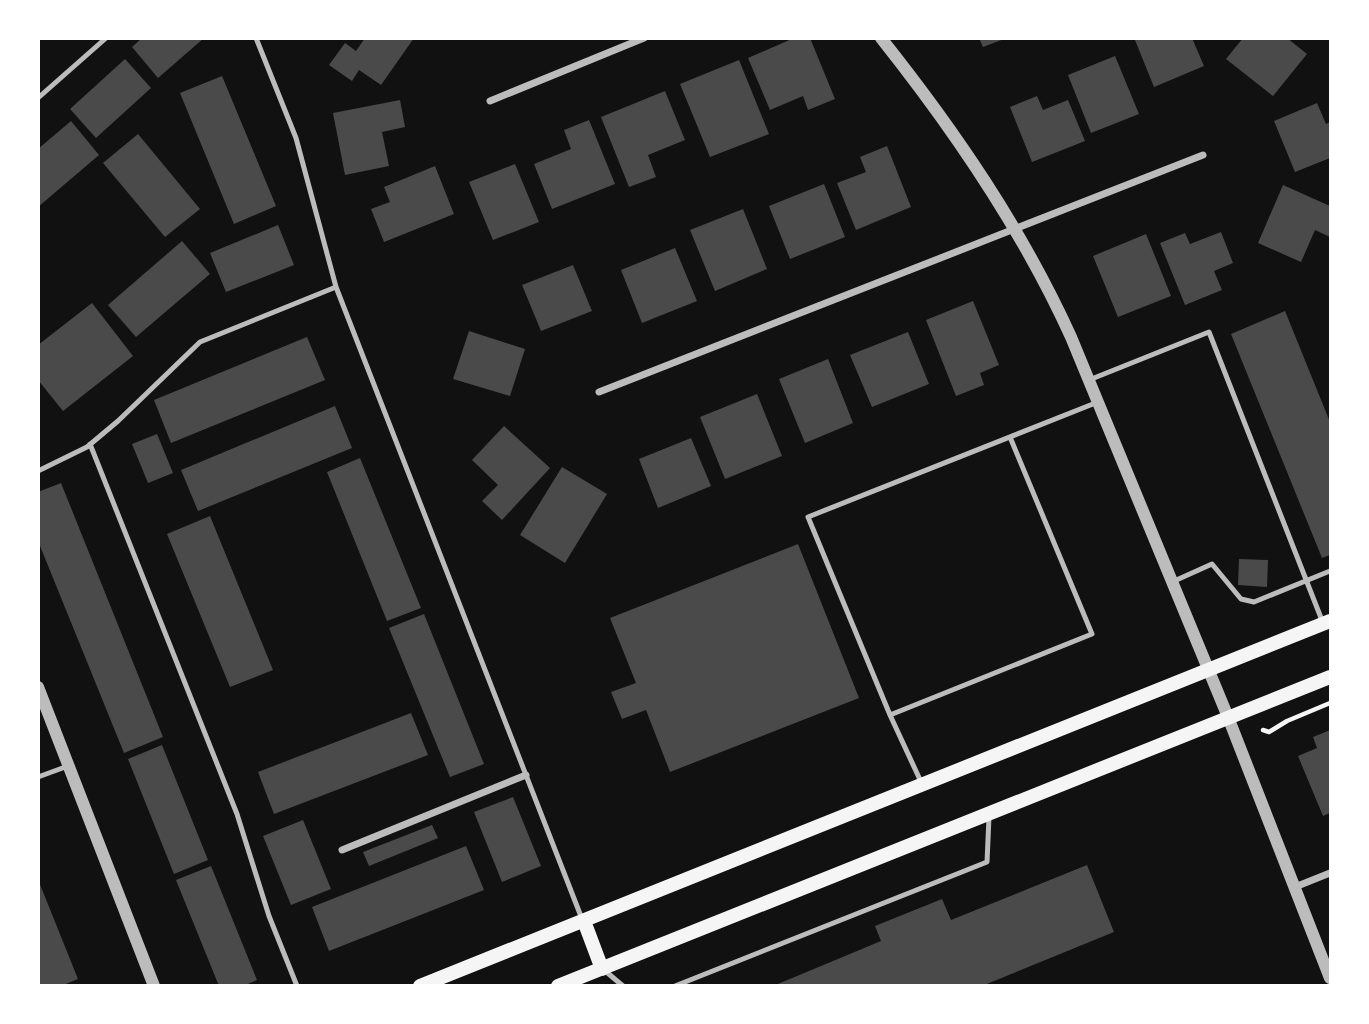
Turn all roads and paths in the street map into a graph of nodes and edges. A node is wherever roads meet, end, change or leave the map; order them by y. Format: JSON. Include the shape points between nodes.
{"nodes":[{"id":1,"x":106,"y":38,"type":"edge"},
{"id":2,"x":256,"y":38,"type":"edge"},
{"id":3,"x":645,"y":38,"type":"edge"},
{"id":4,"x":881,"y":38,"type":"edge"},
{"id":5,"x":38,"y":98,"type":"edge"},
{"id":6,"x":490,"y":101,"type":"dead end"},
{"id":7,"x":1203,"y":155,"type":"dead end"},
{"id":8,"x":1015,"y":229,"type":"junction"},
{"id":9,"x":336,"y":287,"type":"junction"},
{"id":10,"x":1089,"y":380,"type":"junction"},
{"id":11,"x":599,"y":392,"type":"dead end"},
{"id":12,"x":1098,"y":402,"type":"junction"},
{"id":13,"x":1010,"y":437,"type":"junction"},
{"id":14,"x":90,"y":444,"type":"junction"},
{"id":15,"x":39,"y":471,"type":"edge"},
{"id":16,"x":1331,"y":571,"type":"edge"},
{"id":17,"x":1307,"y":581,"type":"junction"},
{"id":18,"x":1172,"y":582,"type":"junction"},
{"id":19,"x":1327,"y":622,"type":"edge"},
{"id":20,"x":1209,"y":670,"type":"junction"},
{"id":21,"x":1331,"y":677,"type":"edge"},
{"id":22,"x":38,"y":687,"type":"edge"},
{"id":23,"x":1331,"y":703,"type":"edge"},
{"id":24,"x":890,"y":715,"type":"junction"},
{"id":25,"x":1228,"y":718,"type":"junction"},
{"id":26,"x":1263,"y":730,"type":"dead end"},
{"id":27,"x":69,"y":766,"type":"junction"},
{"id":28,"x":526,"y":775,"type":"junction"},
{"id":29,"x":38,"y":778,"type":"edge"},
{"id":30,"x":922,"y":785,"type":"junction"},
{"id":31,"x":989,"y":813,"type":"junction"},
{"id":32,"x":342,"y":850,"type":"dead end"},
{"id":33,"x":1331,"y":873,"type":"edge"},
{"id":34,"x":1295,"y":887,"type":"junction"},
{"id":35,"x":584,"y":921,"type":"junction"},
{"id":36,"x":602,"y":968,"type":"junction"},
{"id":37,"x":1331,"y":978,"type":"edge"},
{"id":38,"x":154,"y":985,"type":"edge"},
{"id":39,"x":297,"y":985,"type":"edge"},
{"id":40,"x":420,"y":985,"type":"edge"},
{"id":41,"x":558,"y":985,"type":"edge"},
{"id":42,"x":623,"y":985,"type":"edge"},
{"id":43,"x":675,"y":985,"type":"edge"}],
"edges":[{"from":1,"to":5,"type":"lane"},
{"from":2,"to":9,"type":"lane","via":[[296,138]]},
{"from":3,"to":6,"type":"street"},
{"from":4,"to":8,"type":"street","via":[[937,108]]},
{"from":7,"to":8,"type":"street"},
{"from":8,"to":10,"type":"street","via":[[1045,281]]},
{"from":8,"to":11,"type":"street"},
{"from":9,"to":14,"type":"lane","via":[[200,342]]},
{"from":9,"to":28,"type":"lane"},
{"from":10,"to":12,"type":"street"},
{"from":10,"to":17,"type":"lane","via":[[1209,332]]},
{"from":12,"to":13,"type":"lane"},
{"from":12,"to":18,"type":"street"},
{"from":13,"to":24,"type":"lane","via":[[808,517]]},
{"from":13,"to":24,"type":"lane","via":[[1093,634]]},
{"from":14,"to":15,"type":"lane"},
{"from":14,"to":39,"type":"lane","via":[[237,814],[269,916]]},
{"from":16,"to":17,"type":"lane"},
{"from":17,"to":18,"type":"lane","via":[[1254,602],[1241,599],[1213,564]]},
{"from":17,"to":19,"type":"lane"},
{"from":18,"to":20,"type":"street"},
{"from":19,"to":20,"type":"main road"},
{"from":20,"to":25,"type":"street"},
{"from":20,"to":30,"type":"main road"},
{"from":21,"to":25,"type":"main road"},
{"from":22,"to":27,"type":"street"},
{"from":23,"to":26,"type":"path","via":[[1269,732]]},
{"from":24,"to":30,"type":"lane"},
{"from":25,"to":31,"type":"main road"},
{"from":25,"to":34,"type":"street"},
{"from":27,"to":29,"type":"lane"},
{"from":27,"to":38,"type":"street"},
{"from":28,"to":32,"type":"street"},
{"from":28,"to":35,"type":"lane"},
{"from":30,"to":35,"type":"main road"},
{"from":31,"to":36,"type":"main road"},
{"from":31,"to":43,"type":"lane","via":[[987,862]]},
{"from":33,"to":34,"type":"street"},
{"from":34,"to":37,"type":"street"},
{"from":35,"to":36,"type":"main road"},
{"from":35,"to":40,"type":"main road"},
{"from":36,"to":41,"type":"main road"},
{"from":36,"to":42,"type":"lane"}]}
